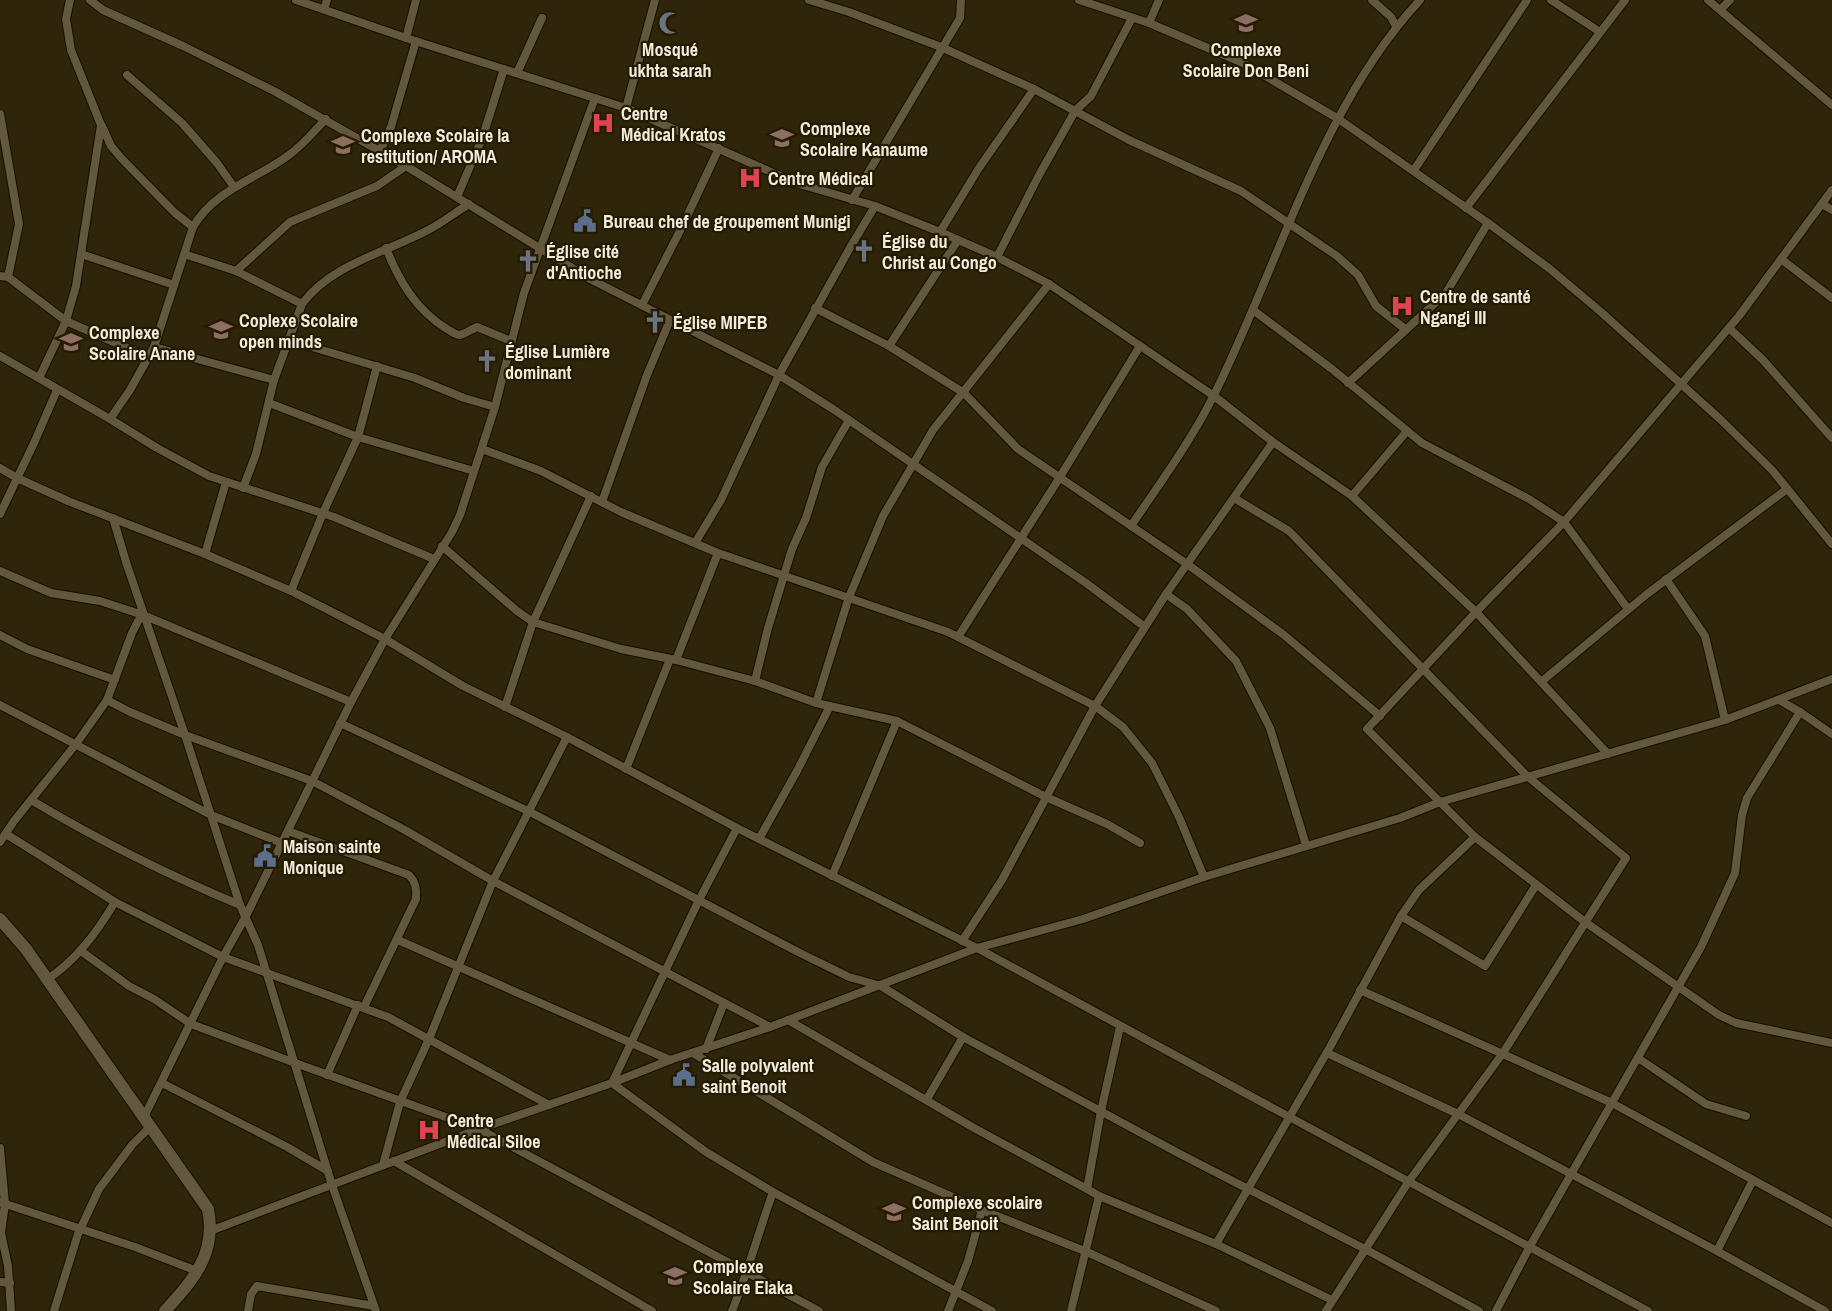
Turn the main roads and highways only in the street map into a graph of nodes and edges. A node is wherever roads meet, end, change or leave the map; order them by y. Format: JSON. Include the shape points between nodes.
{"nodes":[{"id":1,"x":0,"y":919,"type":"edge"},
{"id":2,"x":165,"y":1311,"type":"edge"}],
"edges":[{"from":1,"to":2,"type":"main road","via":[[26,949],[205,1203],[210,1218],[208,1249],[197,1271]]}]}
